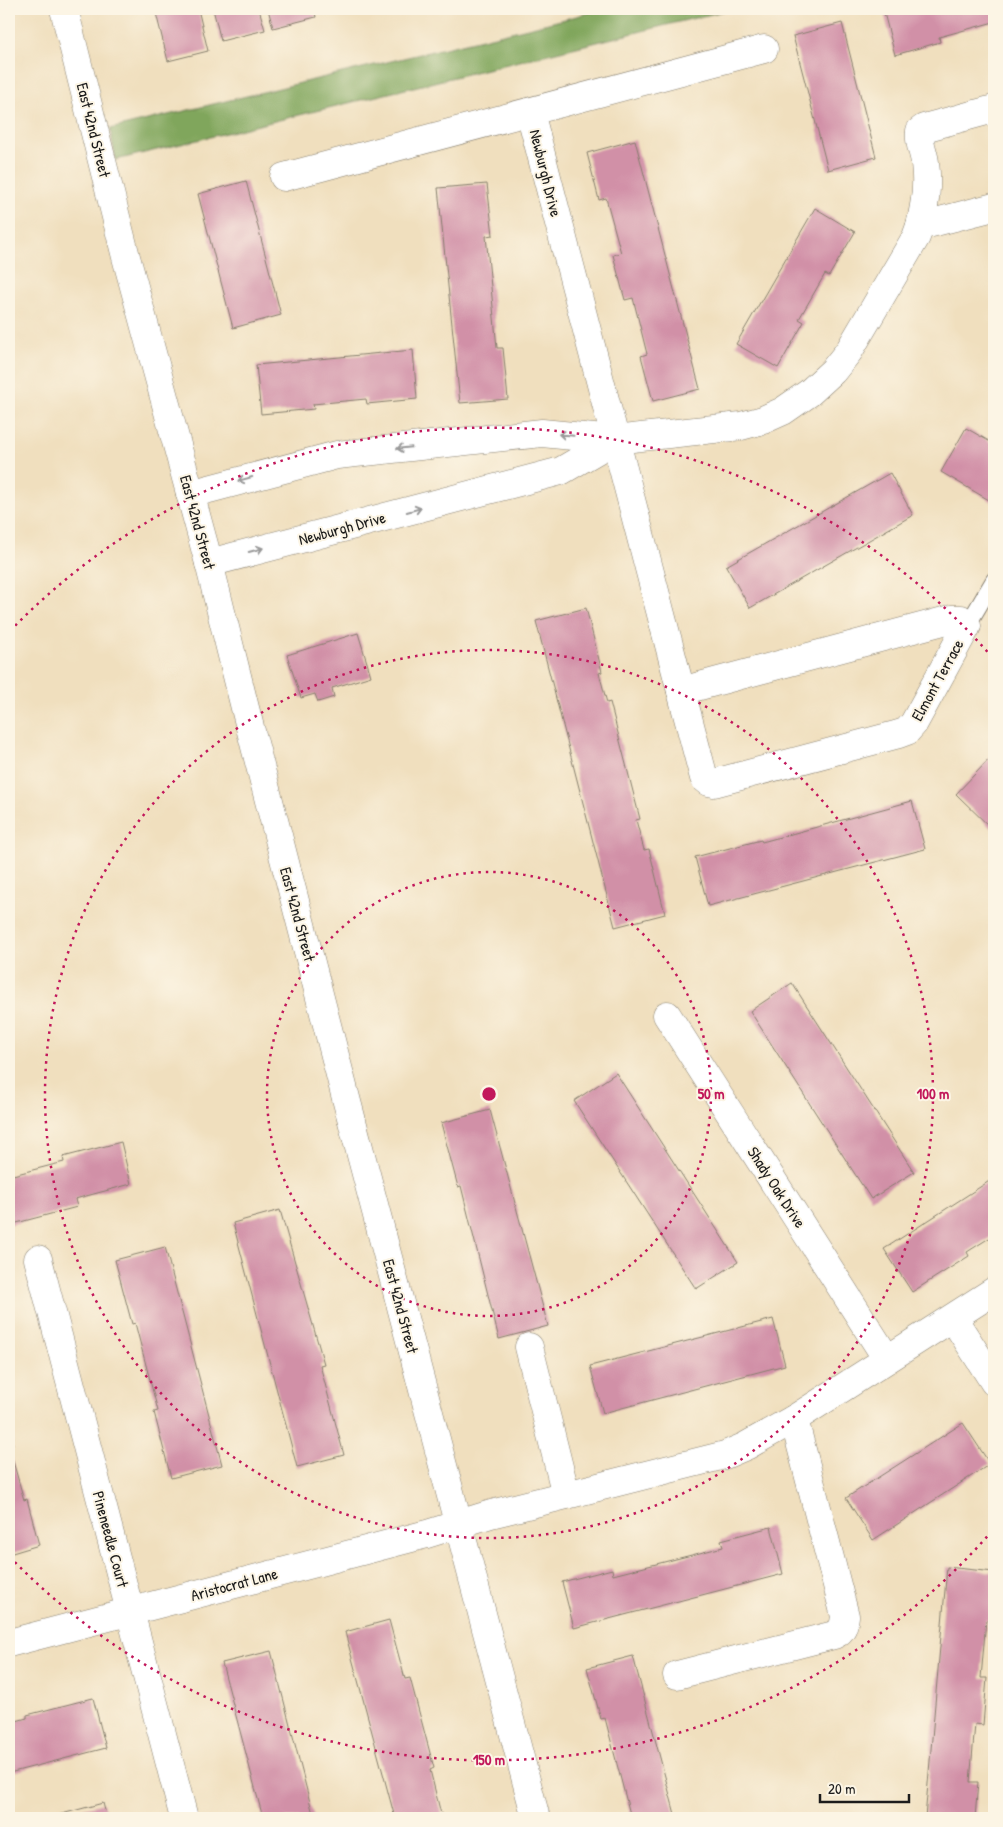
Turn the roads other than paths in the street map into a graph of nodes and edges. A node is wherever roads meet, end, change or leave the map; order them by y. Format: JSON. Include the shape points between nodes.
{"nodes":[{"id":1,"x":64,"y":9,"type":"edge"},
{"id":2,"x":764,"y":49,"type":"dead end"},
{"id":3,"x":994,"y":109,"type":"edge"},
{"id":4,"x":530,"y":112,"type":"junction"},
{"id":5,"x":284,"y":177,"type":"dead end"},
{"id":6,"x":994,"y":207,"type":"edge"},
{"id":7,"x":920,"y":226,"type":"junction"},
{"id":8,"x":614,"y":440,"type":"junction"},
{"id":9,"x":190,"y":494,"type":"junction"},
{"id":10,"x":209,"y":563,"type":"junction"},
{"id":11,"x":994,"y":580,"type":"edge"},
{"id":12,"x":967,"y":626,"type":"junction"},
{"id":13,"x":681,"y":691,"type":"junction"},
{"id":14,"x":667,"y":1015,"type":"dead end"},
{"id":15,"x":38,"y":1259,"type":"dead end"},
{"id":16,"x":994,"y":1291,"type":"edge"},
{"id":17,"x":953,"y":1318,"type":"junction"},
{"id":18,"x":529,"y":1347,"type":"dead end"},
{"id":19,"x":887,"y":1360,"type":"junction"},
{"id":20,"x":994,"y":1382,"type":"edge"},
{"id":21,"x":794,"y":1419,"type":"junction"},
{"id":22,"x":566,"y":1495,"type":"junction"},
{"id":23,"x":459,"y":1524,"type":"junction"},
{"id":24,"x":130,"y":1611,"type":"junction"},
{"id":25,"x":9,"y":1643,"type":"edge"},
{"id":26,"x":677,"y":1675,"type":"dead end"},
{"id":27,"x":184,"y":1818,"type":"edge"},
{"id":28,"x":536,"y":1818,"type":"edge"}],
"edges":[{"from":1,"to":9,"type":"street","name":"East 42nd Street"},
{"from":2,"to":4,"type":"street","name":"Newburgh Drive"},
{"from":3,"to":7,"type":"street","name":"Newburgh Drive","via":[[920,131],[927,197]]},
{"from":4,"to":5,"type":"street"},
{"from":4,"to":8,"type":"street","name":"Newburgh Drive"},
{"from":6,"to":7,"type":"street"},
{"from":7,"to":8,"type":"street","name":"Newburgh Drive","via":[[849,352],[833,371],[795,403],[763,420],[742,426]]},
{"from":8,"to":9,"type":"street","one_way":true,"via":[[542,433],[337,455]]},
{"from":10,"to":8,"type":"street","name":"Newburgh Drive","one_way":true,"via":[[561,471]]},
{"from":8,"to":13,"type":"street","name":"Elmont Terrace"},
{"from":9,"to":10,"type":"street","name":"East 42nd Street"},
{"from":10,"to":23,"type":"street","name":"East 42nd Street"},
{"from":11,"to":12,"type":"lane"},
{"from":12,"to":13,"type":"street","name":"Elmont Terrace","via":[[961,619],[951,618]]},
{"from":12,"to":13,"type":"street","name":"Elmont Terrace","via":[[907,731],[714,783],[704,778]]},
{"from":14,"to":19,"type":"street","name":"Shady Oak Drive"},
{"from":15,"to":24,"type":"street","name":"Pineneedle Court"},
{"from":16,"to":17,"type":"street"},
{"from":17,"to":19,"type":"street"},
{"from":17,"to":20,"type":"street"},
{"from":18,"to":22,"type":"street"},
{"from":19,"to":21,"type":"street"},
{"from":21,"to":22,"type":"street","name":"Aristocrat Lane","via":[[725,1455]]},
{"from":21,"to":26,"type":"street","via":[[846,1616],[844,1627],[834,1635]]},
{"from":22,"to":23,"type":"street","name":"Aristocrat Lane"},
{"from":23,"to":24,"type":"street","name":"Aristocrat Lane"},
{"from":23,"to":28,"type":"street","name":"East 42nd Street"},
{"from":24,"to":25,"type":"street","name":"Aristocrat Lane"},
{"from":24,"to":27,"type":"street","name":"Pineneedle Court"}]}
